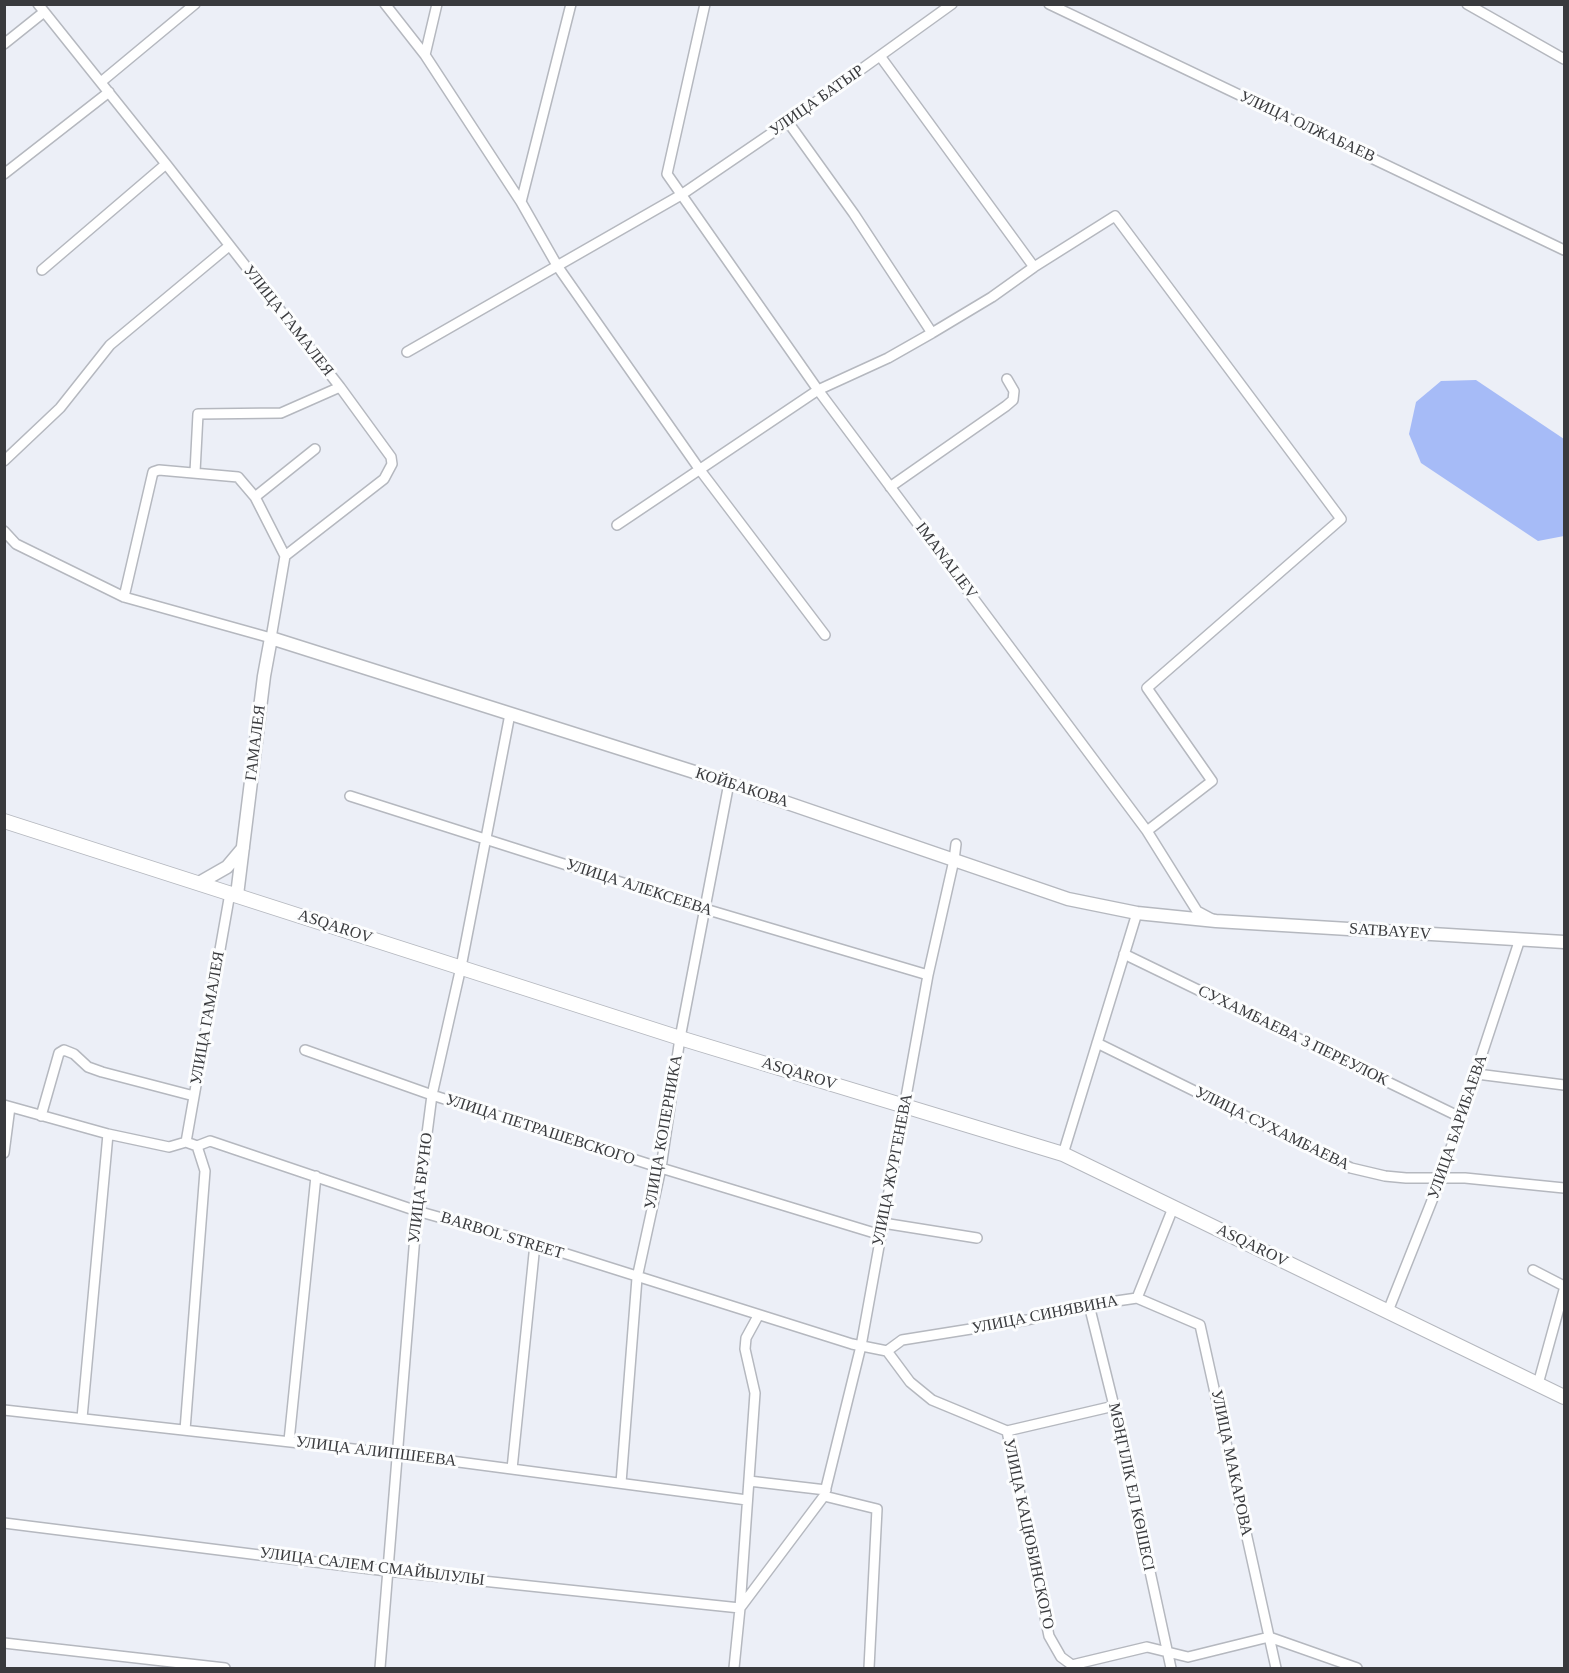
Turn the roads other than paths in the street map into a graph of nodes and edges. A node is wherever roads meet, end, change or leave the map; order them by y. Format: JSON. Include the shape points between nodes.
{"nodes":[{"id":1,"x":195,"y":4,"type":"edge"},
{"id":2,"x":385,"y":4,"type":"edge"},
{"id":3,"x":437,"y":4,"type":"edge"},
{"id":4,"x":571,"y":4,"type":"edge"},
{"id":5,"x":705,"y":4,"type":"edge"},
{"id":6,"x":952,"y":4,"type":"edge"},
{"id":7,"x":1050,"y":4,"type":"edge"},
{"id":8,"x":1467,"y":4,"type":"edge"},
{"id":9,"x":41,"y":8,"type":"edge"},
{"id":10,"x":4,"y":44,"type":"edge"},
{"id":11,"x":424,"y":55,"type":"junction"},
{"id":12,"x":880,"y":56,"type":"junction"},
{"id":13,"x":1564,"y":59,"type":"edge"},
{"id":14,"x":101,"y":82,"type":"junction"},
{"id":15,"x":109,"y":92,"type":"junction"},
{"id":16,"x":788,"y":122,"type":"junction"},
{"id":17,"x":166,"y":164,"type":"junction"},
{"id":18,"x":4,"y":174,"type":"edge"},
{"id":19,"x":681,"y":195,"type":"junction"},
{"id":20,"x":521,"y":202,"type":"junction"},
{"id":21,"x":229,"y":246,"type":"junction"},
{"id":22,"x":1564,"y":250,"type":"edge"},
{"id":23,"x":558,"y":267,"type":"junction"},
{"id":24,"x":1034,"y":267,"type":"junction"},
{"id":25,"x":42,"y":270,"type":"dead end"},
{"id":26,"x":932,"y":333,"type":"junction"},
{"id":27,"x":407,"y":352,"type":"dead end"},
{"id":28,"x":1007,"y":379,"type":"dead end"},
{"id":29,"x":339,"y":387,"type":"junction"},
{"id":30,"x":818,"y":390,"type":"junction"},
{"id":31,"x":315,"y":448,"type":"dead end"},
{"id":32,"x":4,"y":461,"type":"edge"},
{"id":33,"x":700,"y":470,"type":"junction"},
{"id":34,"x":195,"y":472,"type":"junction"},
{"id":35,"x":890,"y":487,"type":"junction"},
{"id":36,"x":255,"y":497,"type":"junction"},
{"id":37,"x":617,"y":525,"type":"dead end"},
{"id":38,"x":4,"y":531,"type":"edge"},
{"id":39,"x":285,"y":556,"type":"junction"},
{"id":40,"x":124,"y":597,"type":"junction"},
{"id":41,"x":825,"y":635,"type":"dead end"},
{"id":42,"x":271,"y":638,"type":"junction"},
{"id":43,"x":510,"y":714,"type":"junction"},
{"id":44,"x":729,"y":783,"type":"junction"},
{"id":45,"x":350,"y":796,"type":"dead end"},
{"id":46,"x":5,"y":823,"type":"edge"},
{"id":47,"x":1147,"y":831,"type":"junction"},
{"id":48,"x":485,"y":839,"type":"junction"},
{"id":49,"x":956,"y":844,"type":"dead end"},
{"id":50,"x":243,"y":848,"type":"junction"},
{"id":51,"x":954,"y":860,"type":"junction"},
{"id":52,"x":199,"y":883,"type":"junction"},
{"id":53,"x":234,"y":894,"type":"junction"},
{"id":54,"x":705,"y":909,"type":"junction"},
{"id":55,"x":1137,"y":913,"type":"junction"},
{"id":56,"x":1216,"y":921,"type":"junction"},
{"id":57,"x":1520,"y":939,"type":"junction"},
{"id":58,"x":1564,"y":942,"type":"edge"},
{"id":59,"x":1124,"y":954,"type":"junction"},
{"id":60,"x":461,"y":968,"type":"junction"},
{"id":61,"x":928,"y":975,"type":"junction"},
{"id":62,"x":680,"y":1038,"type":"junction"},
{"id":63,"x":1097,"y":1043,"type":"junction"},
{"id":64,"x":305,"y":1050,"type":"dead end"},
{"id":65,"x":1477,"y":1074,"type":"junction"},
{"id":66,"x":1564,"y":1085,"type":"edge"},
{"id":67,"x":432,"y":1095,"type":"junction"},
{"id":68,"x":194,"y":1096,"type":"junction"},
{"id":69,"x":7,"y":1106,"type":"edge"},
{"id":70,"x":906,"y":1107,"type":"junction"},
{"id":71,"x":41,"y":1116,"type":"junction"},
{"id":72,"x":1462,"y":1118,"type":"junction"},
{"id":73,"x":108,"y":1134,"type":"junction"},
{"id":74,"x":186,"y":1142,"type":"junction"},
{"id":75,"x":197,"y":1146,"type":"junction"},
{"id":76,"x":4,"y":1153,"type":"edge"},
{"id":77,"x":1063,"y":1154,"type":"junction"},
{"id":78,"x":661,"y":1168,"type":"junction"},
{"id":79,"x":315,"y":1176,"type":"junction"},
{"id":80,"x":1441,"y":1178,"type":"junction"},
{"id":81,"x":1564,"y":1188,"type":"edge"},
{"id":82,"x":1173,"y":1208,"type":"junction"},
{"id":83,"x":417,"y":1210,"type":"junction"},
{"id":84,"x":883,"y":1223,"type":"junction"},
{"id":85,"x":881,"y":1236,"type":"junction"},
{"id":86,"x":977,"y":1238,"type":"dead end"},
{"id":87,"x":535,"y":1244,"type":"junction"},
{"id":88,"x":1533,"y":1270,"type":"dead end"},
{"id":89,"x":636,"y":1278,"type":"junction"},
{"id":90,"x":1564,"y":1288,"type":"edge"},
{"id":91,"x":1137,"y":1298,"type":"junction"},
{"id":92,"x":1089,"y":1305,"type":"junction"},
{"id":93,"x":1388,"y":1311,"type":"junction"},
{"id":94,"x":758,"y":1316,"type":"junction"},
{"id":95,"x":861,"y":1346,"type":"junction"},
{"id":96,"x":887,"y":1351,"type":"junction"},
{"id":97,"x":1538,"y":1384,"type":"junction"},
{"id":98,"x":1564,"y":1397,"type":"edge"},
{"id":99,"x":1114,"y":1406,"type":"junction"},
{"id":100,"x":4,"y":1410,"type":"edge"},
{"id":101,"x":82,"y":1418,"type":"junction"},
{"id":102,"x":185,"y":1430,"type":"junction"},
{"id":103,"x":1007,"y":1431,"type":"junction"},
{"id":104,"x":289,"y":1442,"type":"junction"},
{"id":105,"x":398,"y":1454,"type":"junction"},
{"id":106,"x":512,"y":1469,"type":"junction"},
{"id":107,"x":749,"y":1481,"type":"junction"},
{"id":108,"x":621,"y":1483,"type":"junction"},
{"id":109,"x":825,"y":1493,"type":"junction"},
{"id":110,"x":747,"y":1500,"type":"junction"},
{"id":111,"x":4,"y":1523,"type":"edge"},
{"id":112,"x":387,"y":1571,"type":"junction"},
{"id":113,"x":740,"y":1608,"type":"junction"},
{"id":114,"x":1269,"y":1637,"type":"junction"},
{"id":115,"x":4,"y":1643,"type":"edge"},
{"id":116,"x":1167,"y":1651,"type":"junction"},
{"id":117,"x":225,"y":1668,"type":"edge"},
{"id":118,"x":380,"y":1668,"type":"edge"},
{"id":119,"x":734,"y":1668,"type":"edge"},
{"id":120,"x":870,"y":1668,"type":"edge"},
{"id":121,"x":1171,"y":1668,"type":"edge"},
{"id":122,"x":1276,"y":1668,"type":"edge"},
{"id":123,"x":1357,"y":1668,"type":"edge"}],
"edges":[{"from":1,"to":14,"type":"street"},
{"from":2,"to":11,"type":"street"},
{"from":3,"to":11,"type":"street"},
{"from":4,"to":20,"type":"street"},
{"from":5,"to":19,"type":"street","name":"IMANALIEV","via":[[667,174]]},
{"from":6,"to":12,"type":"street","name":"УЛИЦА БАТЫР"},
{"from":7,"to":22,"type":"street","name":"УЛИЦА ОЛЖАБАЕВ"},
{"from":8,"to":13,"type":"street"},
{"from":9,"to":10,"type":"street"},
{"from":9,"to":14,"type":"street","name":"УЛИЦА ГАМАЛЕЯ"},
{"from":11,"to":20,"type":"street"},
{"from":12,"to":16,"type":"street","name":"УЛИЦА БАТЫР"},
{"from":12,"to":24,"type":"street"},
{"from":14,"to":15,"type":"street","name":"УЛИЦА ГАМАЛЕЯ"},
{"from":15,"to":17,"type":"street","name":"УЛИЦА ГАМАЛЕЯ"},
{"from":15,"to":18,"type":"street"},
{"from":16,"to":19,"type":"street","name":"УЛИЦА БАТЫР"},
{"from":16,"to":26,"type":"street"},
{"from":17,"to":21,"type":"street","name":"УЛИЦА ГАМАЛЕЯ"},
{"from":17,"to":25,"type":"street"},
{"from":19,"to":23,"type":"street","name":"УЛИЦА БАТЫР"},
{"from":19,"to":30,"type":"street","name":"IMANALIEV"},
{"from":20,"to":23,"type":"street"},
{"from":21,"to":29,"type":"street","name":"УЛИЦА ГАМАЛЕЯ"},
{"from":21,"to":32,"type":"street","via":[[110,345],[60,408]]},
{"from":23,"to":27,"type":"street","name":"УЛИЦА БАТЫР"},
{"from":23,"to":33,"type":"street"},
{"from":24,"to":26,"type":"street"},
{"from":24,"to":47,"type":"street","via":[[1115,216],[1341,519],[1147,688],[1212,781]]},
{"from":26,"to":30,"type":"street"},
{"from":28,"to":35,"type":"street","via":[[1014,391],[1006,406]]},
{"from":29,"to":34,"type":"street","via":[[282,412],[198,414]]},
{"from":29,"to":39,"type":"street","name":"УЛИЦА ГАМАЛЕЯ","via":[[391,457],[390,469],[384,479]]},
{"from":30,"to":33,"type":"street"},
{"from":30,"to":35,"type":"street","name":"IMANALIEV"},
{"from":31,"to":36,"type":"street"},
{"from":33,"to":37,"type":"street"},
{"from":33,"to":41,"type":"street"},
{"from":34,"to":36,"type":"street","via":[[236,476]]},
{"from":34,"to":40,"type":"street","via":[[153,472]]},
{"from":35,"to":47,"type":"street","name":"IMANALIEV"},
{"from":36,"to":39,"type":"street"},
{"from":38,"to":40,"type":"street","via":[[16,543]]},
{"from":39,"to":42,"type":"street"},
{"from":40,"to":42,"type":"street"},
{"from":42,"to":43,"type":"street","name":"КОЙБАКОВА"},
{"from":42,"to":50,"type":"street","name":"ГАМАЛЕЯ"},
{"from":43,"to":44,"type":"street","name":"КОЙБАКОВА"},
{"from":43,"to":48,"type":"street","name":"УЛИЦА БРУНО"},
{"from":44,"to":51,"type":"street","name":"КОЙБАКОВА"},
{"from":44,"to":54,"type":"street","name":"УЛИЦА КОПЕРНИКА"},
{"from":45,"to":48,"type":"street","name":"УЛИЦА АЛЕКСЕЕВА"},
{"from":46,"to":52,"type":"main road","name":"ASQAROV"},
{"from":47,"to":56,"type":"street","name":"IMANALIEV","via":[[1197,911]]},
{"from":48,"to":54,"type":"street","name":"УЛИЦА АЛЕКСЕЕВА"},
{"from":48,"to":60,"type":"street","name":"УЛИЦА БРУНО"},
{"from":49,"to":51,"type":"street","name":"УЛИЦА ЖУРГЕНЕВА"},
{"from":50,"to":52,"type":"street","via":[[227,867]]},
{"from":50,"to":53,"type":"street","name":"ГАМАЛЕЯ","via":[[242,870]]},
{"from":51,"to":55,"type":"street","name":"КОЙБАКОВА","via":[[1068,899]]},
{"from":51,"to":61,"type":"street","name":"УЛИЦА ЖУРГЕНЕВА"},
{"from":52,"to":53,"type":"main road","name":"ASQAROV"},
{"from":53,"to":60,"type":"main road","name":"ASQAROV"},
{"from":53,"to":68,"type":"street","name":"УЛИЦА ГАМАЛЕЯ"},
{"from":54,"to":61,"type":"street","name":"УЛИЦА АЛЕКСЕЕВА"},
{"from":54,"to":62,"type":"street","name":"УЛИЦА КОПЕРНИКА"},
{"from":55,"to":56,"type":"street","name":"КОЙБАКОВА"},
{"from":55,"to":59,"type":"street"},
{"from":56,"to":57,"type":"street","name":"SATBAYEV"},
{"from":57,"to":58,"type":"street","name":"SATBAYEV"},
{"from":57,"to":65,"type":"street","name":"УЛИЦА БАРИБАЕВА"},
{"from":59,"to":63,"type":"street"},
{"from":59,"to":72,"type":"street","name":"СУХАМБАЕВА 3 ПЕРЕУЛОК"},
{"from":60,"to":62,"type":"main road","name":"ASQAROV"},
{"from":60,"to":67,"type":"street","name":"УЛИЦА БРУНО"},
{"from":61,"to":70,"type":"street","name":"УЛИЦА ЖУРГЕНЕВА"},
{"from":62,"to":70,"type":"main road","name":"ASQAROV"},
{"from":62,"to":78,"type":"street","name":"УЛИЦА КОПЕРНИКА"},
{"from":63,"to":77,"type":"street"},
{"from":63,"to":80,"type":"street","name":"УЛИЦА СУХАМБАЕВА","via":[[1344,1165],[1385,1176]]},
{"from":64,"to":67,"type":"street","name":"УЛИЦА ПЕТРАШЕВСКОГО"},
{"from":65,"to":66,"type":"street"},
{"from":65,"to":72,"type":"street","name":"УЛИЦА БАРИБАЕВА"},
{"from":67,"to":78,"type":"street","name":"УЛИЦА ПЕТРАШЕВСКОГО"},
{"from":67,"to":83,"type":"street","name":"УЛИЦА БРУНО"},
{"from":68,"to":71,"type":"street","via":[[102,1072],[64,1050],[59,1053]]},
{"from":68,"to":74,"type":"street","name":"УЛИЦА ГАМАЛЕЯ"},
{"from":69,"to":71,"type":"street","name":"BARBOL STREET"},
{"from":69,"to":76,"type":"street"},
{"from":70,"to":77,"type":"main road","name":"ASQAROV"},
{"from":70,"to":84,"type":"street","name":"УЛИЦА ЖУРГЕНЕВА"},
{"from":71,"to":73,"type":"street","name":"BARBOL STREET"},
{"from":72,"to":80,"type":"street","name":"УЛИЦА БАРИБАЕВА"},
{"from":73,"to":74,"type":"street","name":"BARBOL STREET","via":[[169,1147]]},
{"from":73,"to":101,"type":"street"},
{"from":74,"to":75,"type":"street","name":"BARBOL STREET"},
{"from":75,"to":79,"type":"street","name":"BARBOL STREET","via":[[210,1141]]},
{"from":75,"to":102,"type":"street","via":[[205,1171]]},
{"from":77,"to":82,"type":"main road","name":"ASQAROV"},
{"from":78,"to":85,"type":"street","name":"УЛИЦА ПЕТРАШЕВСКОГО"},
{"from":78,"to":89,"type":"street","name":"УЛИЦА КОПЕРНИКА"},
{"from":79,"to":83,"type":"street","name":"BARBOL STREET"},
{"from":79,"to":104,"type":"street"},
{"from":80,"to":81,"type":"street","name":"УЛИЦА СУХАМБАЕВА"},
{"from":80,"to":93,"type":"street","name":"УЛИЦА БАРИБАЕВА"},
{"from":82,"to":91,"type":"street","name":"УЛИЦА СИНЯВИНА"},
{"from":82,"to":93,"type":"main road","name":"ASQAROV"},
{"from":83,"to":87,"type":"street","name":"BARBOL STREET"},
{"from":83,"to":105,"type":"street","name":"УЛИЦА БРУНО"},
{"from":84,"to":85,"type":"street","name":"УЛИЦА ЖУРГЕНЕВА"},
{"from":84,"to":86,"type":"street"},
{"from":85,"to":95,"type":"street","name":"УЛИЦА ЖУРГЕНЕВА"},
{"from":87,"to":89,"type":"street","name":"BARBOL STREET"},
{"from":87,"to":106,"type":"street"},
{"from":88,"to":90,"type":"street"},
{"from":89,"to":94,"type":"street","name":"BARBOL STREET"},
{"from":89,"to":108,"type":"street","name":"УЛИЦА КОПЕРНИКА"},
{"from":90,"to":97,"type":"street"},
{"from":91,"to":92,"type":"street","name":"УЛИЦА СИНЯВИНА"},
{"from":91,"to":114,"type":"street","name":"УЛИЦА МАКАРОВА","via":[[1200,1325]]},
{"from":92,"to":96,"type":"street","name":"УЛИЦА СИНЯВИНА","via":[[1027,1320],[902,1340]]},
{"from":92,"to":99,"type":"street","name":"МӘҢГІЛІК ЕЛ КӨШЕСІ"},
{"from":93,"to":97,"type":"main road","name":"ASQAROV"},
{"from":94,"to":95,"type":"street","name":"BARBOL STREET"},
{"from":94,"to":107,"type":"street","via":[[746,1338],[755,1393]]},
{"from":95,"to":96,"type":"street"},
{"from":95,"to":109,"type":"street","name":"УЛИЦА ЖУРГЕНЕВА"},
{"from":96,"to":103,"type":"street","name":"УЛИЦА КАЦЮБИНСКОГО","via":[[910,1382],[932,1400]]},
{"from":97,"to":98,"type":"main road","name":"ASQAROV"},
{"from":99,"to":103,"type":"street","name":"УЛИЦА КАЦЮБИНСКОГО"},
{"from":99,"to":116,"type":"street","name":"МӘҢГІЛІК ЕЛ КӨШЕСІ"},
{"from":100,"to":101,"type":"street","name":"УЛИЦА АЛИПШЕЕВА"},
{"from":101,"to":102,"type":"street","name":"УЛИЦА АЛИПШЕЕВА"},
{"from":102,"to":104,"type":"street","name":"УЛИЦА АЛИПШЕЕВА"},
{"from":103,"to":116,"type":"street","name":"УЛИЦА КАЦЮБИНСКОГО","via":[[1049,1636],[1061,1657],[1072,1665],[1147,1647]]},
{"from":104,"to":105,"type":"street","name":"УЛИЦА АЛИПШЕЕВА"},
{"from":105,"to":106,"type":"street","name":"УЛИЦА АЛИПШЕЕВА"},
{"from":105,"to":112,"type":"street","name":"УЛИЦА БРУНО"},
{"from":106,"to":108,"type":"street","name":"УЛИЦА АЛИПШЕЕВА"},
{"from":107,"to":109,"type":"street"},
{"from":107,"to":110,"type":"street"},
{"from":108,"to":110,"type":"street","name":"УЛИЦА АЛИПШЕЕВА"},
{"from":109,"to":113,"type":"street"},
{"from":109,"to":120,"type":"street","via":[[877,1509]]},
{"from":110,"to":113,"type":"street"},
{"from":111,"to":112,"type":"street","name":"УЛИЦА САЛЕМ СМАЙЫЛУЛЫ"},
{"from":112,"to":113,"type":"street","name":"УЛИЦА САЛЕМ СМАЙЫЛУЛЫ"},
{"from":112,"to":118,"type":"street","name":"УЛИЦА БРУНО"},
{"from":113,"to":119,"type":"street"},
{"from":114,"to":116,"type":"street","via":[[1188,1657]]},
{"from":114,"to":122,"type":"street","name":"УЛИЦА МАКАРОВА"},
{"from":114,"to":123,"type":"street"},
{"from":115,"to":117,"type":"street"},
{"from":116,"to":121,"type":"street","name":"МӘҢГІЛІК ЕЛ КӨШЕСІ"}]}
